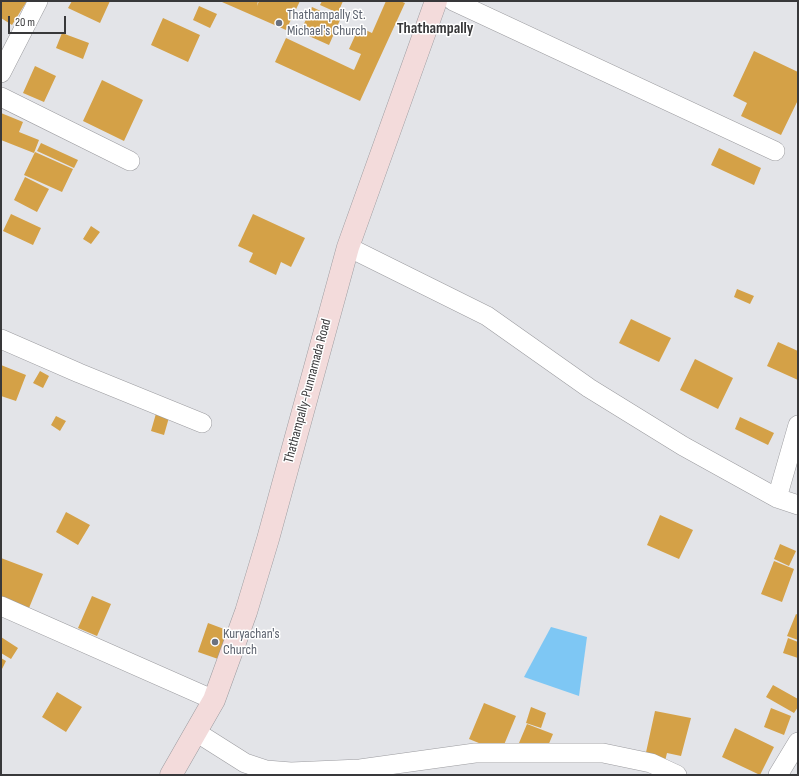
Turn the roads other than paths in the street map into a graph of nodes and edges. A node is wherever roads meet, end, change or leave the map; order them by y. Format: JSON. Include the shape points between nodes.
{"nodes":[{"id":1,"x":38,"y":1,"type":"edge"},
{"id":2,"x":436,"y":1,"type":"edge"},
{"id":3,"x":453,"y":1,"type":"edge"},
{"id":4,"x":1,"y":73,"type":"edge"},
{"id":5,"x":1,"y":97,"type":"edge"},
{"id":6,"x":775,"y":151,"type":"dead end"},
{"id":7,"x":130,"y":161,"type":"dead end"},
{"id":8,"x":348,"y":247,"type":"junction"},
{"id":9,"x":1,"y":339,"type":"edge"},
{"id":10,"x":202,"y":423,"type":"dead end"},
{"id":11,"x":798,"y":425,"type":"edge"},
{"id":12,"x":777,"y":498,"type":"junction"},
{"id":13,"x":798,"y":505,"type":"edge"},
{"id":14,"x":1,"y":606,"type":"edge"},
{"id":15,"x":214,"y":700,"type":"junction"},
{"id":16,"x":196,"y":732,"type":"junction"},
{"id":17,"x":797,"y":745,"type":"edge"},
{"id":18,"x":171,"y":775,"type":"edge"},
{"id":19,"x":677,"y":775,"type":"edge"},
{"id":20,"x":778,"y":775,"type":"edge"}],
"edges":[{"from":1,"to":4,"type":"street"},
{"from":2,"to":8,"type":"main road","name":"Thathampally-Punnamada Road"},
{"from":3,"to":6,"type":"street"},
{"from":5,"to":7,"type":"street"},
{"from":8,"to":12,"type":"street","via":[[487,316],[589,388],[683,446]]},
{"from":8,"to":15,"type":"main road","name":"Thathampally-Punnamada Road","via":[[268,539],[246,612]]},
{"from":9,"to":10,"type":"street"},
{"from":11,"to":12,"type":"street"},
{"from":12,"to":13,"type":"street"},
{"from":14,"to":15,"type":"street"},
{"from":15,"to":16,"type":"main road","name":"Thathampally-Punnamada Road"},
{"from":16,"to":18,"type":"main road","name":"Thathampally-Punnamada Road"},
{"from":16,"to":19,"type":"street","via":[[245,764],[266,770],[291,772],[360,769],[475,753],[603,753],[651,763]]},
{"from":17,"to":20,"type":"street"}]}
